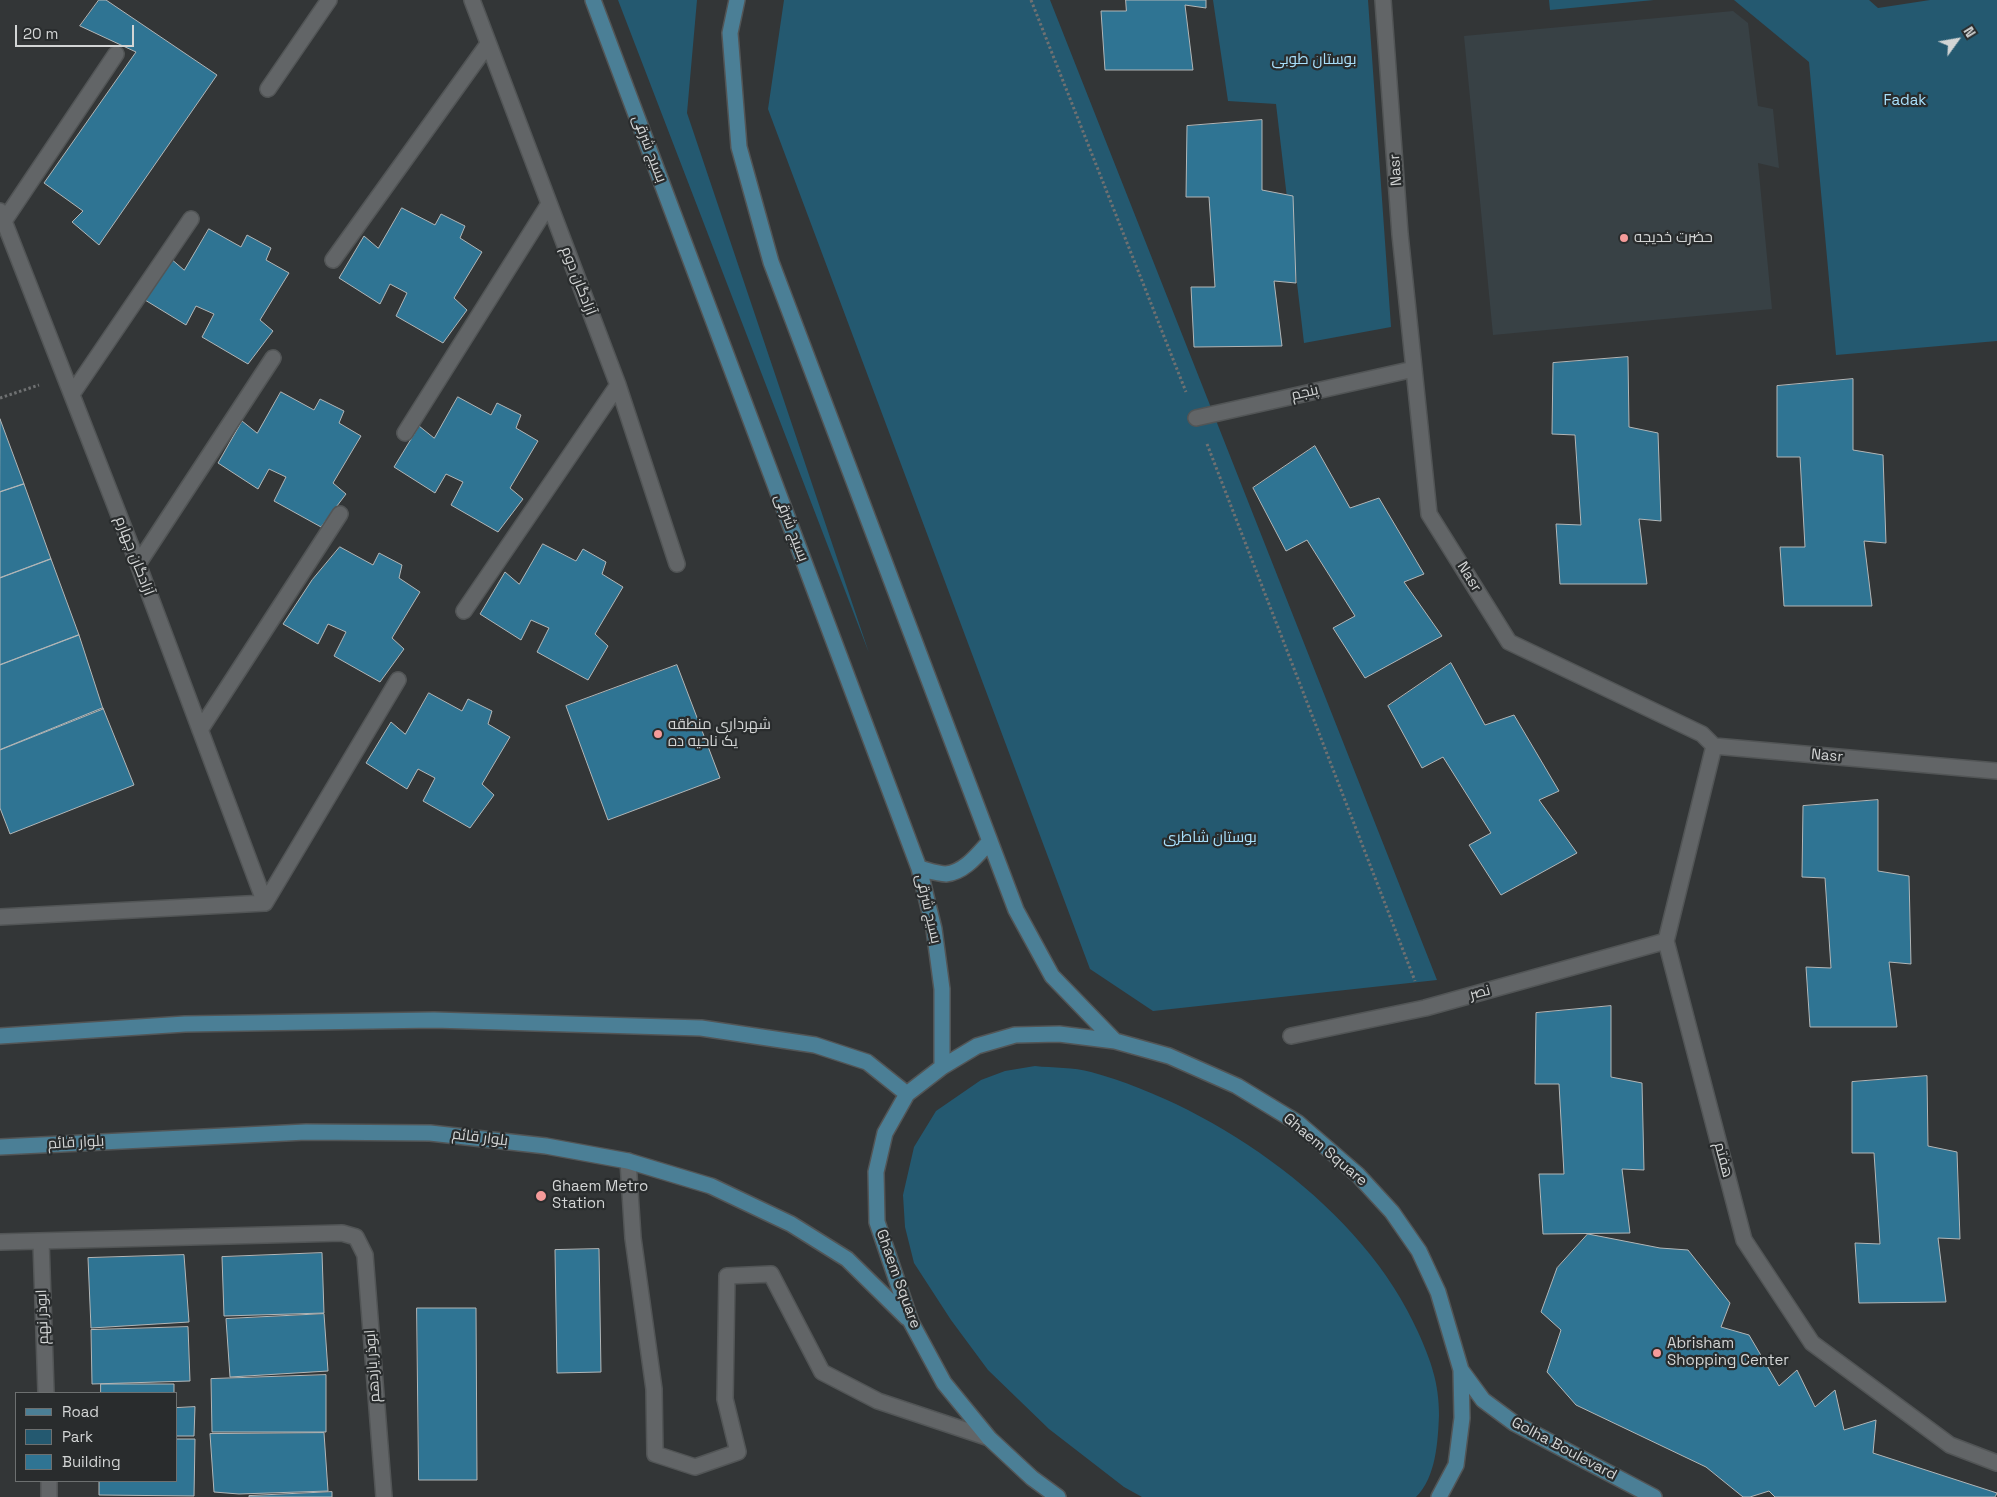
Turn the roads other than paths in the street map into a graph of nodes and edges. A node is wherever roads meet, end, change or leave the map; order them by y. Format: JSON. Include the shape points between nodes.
{"nodes":[{"id":1,"x":329,"y":0,"type":"edge"},
{"id":2,"x":472,"y":0,"type":"edge"},
{"id":3,"x":593,"y":0,"type":"edge"},
{"id":4,"x":737,"y":0,"type":"edge"},
{"id":5,"x":1383,"y":0,"type":"edge"},
{"id":6,"x":488,"y":44,"type":"junction"},
{"id":7,"x":116,"y":54,"type":"dead end"},
{"id":8,"x":268,"y":89,"type":"dead end"},
{"id":9,"x":549,"y":204,"type":"junction"},
{"id":10,"x":2,"y":216,"type":"edge"},
{"id":11,"x":190,"y":219,"type":"dead end"},
{"id":12,"x":333,"y":260,"type":"dead end"},
{"id":13,"x":273,"y":358,"type":"dead end"},
{"id":14,"x":1414,"y":369,"type":"junction"},
{"id":15,"x":618,"y":385,"type":"junction"},
{"id":16,"x":72,"y":394,"type":"junction"},
{"id":17,"x":1196,"y":418,"type":"road end"},
{"id":18,"x":405,"y":433,"type":"dead end"},
{"id":19,"x":340,"y":514,"type":"dead end"},
{"id":20,"x":138,"y":564,"type":"junction"},
{"id":21,"x":677,"y":564,"type":"dead end"},
{"id":22,"x":464,"y":611,"type":"dead end"},
{"id":23,"x":398,"y":680,"type":"dead end"},
{"id":24,"x":200,"y":730,"type":"junction"},
{"id":25,"x":1714,"y":746,"type":"junction"},
{"id":26,"x":1997,"y":771,"type":"edge"},
{"id":27,"x":990,"y":841,"type":"junction"},
{"id":28,"x":918,"y":868,"type":"junction"},
{"id":29,"x":265,"y":903,"type":"junction"},
{"id":30,"x":0,"y":917,"type":"edge"},
{"id":31,"x":1666,"y":941,"type":"junction"},
{"id":32,"x":0,"y":1036,"type":"edge"},
{"id":33,"x":1291,"y":1036,"type":"dead end"},
{"id":34,"x":1115,"y":1041,"type":"junction"},
{"id":35,"x":942,"y":1067,"type":"junction"},
{"id":36,"x":907,"y":1094,"type":"junction"},
{"id":37,"x":0,"y":1147,"type":"edge"},
{"id":38,"x":628,"y":1161,"type":"junction"},
{"id":39,"x":41,"y":1241,"type":"junction"},
{"id":40,"x":0,"y":1242,"type":"edge"},
{"id":41,"x":911,"y":1322,"type":"junction"},
{"id":42,"x":1461,"y":1370,"type":"junction"},
{"id":43,"x":46,"y":1392,"type":"edge"},
{"id":44,"x":989,"y":1438,"type":"junction"},
{"id":45,"x":1997,"y":1462,"type":"edge"},
{"id":46,"x":49,"y":1482,"type":"edge"},
{"id":47,"x":49,"y":1497,"type":"edge"},
{"id":48,"x":384,"y":1497,"type":"edge"},
{"id":49,"x":1058,"y":1497,"type":"edge"},
{"id":50,"x":1440,"y":1497,"type":"edge"},
{"id":51,"x":1654,"y":1497,"type":"edge"}],
"edges":[{"from":1,"to":8,"type":"street"},
{"from":2,"to":6,"type":"street","name":"آزادگان دوم"},
{"from":3,"to":28,"type":"main road","name":"بسیج شرقی"},
{"from":4,"to":27,"type":"main road","via":[[730,33],[739,147],[771,262]]},
{"from":5,"to":14,"type":"street","name":"Nasr","via":[[1400,234]]},
{"from":6,"to":9,"type":"street","name":"آزادگان دوم"},
{"from":6,"to":12,"type":"street"},
{"from":7,"to":10,"type":"street"},
{"from":9,"to":15,"type":"street","name":"آزادگان دوم"},
{"from":9,"to":18,"type":"street"},
{"from":10,"to":16,"type":"street","name":"آزادگان چهارم"},
{"from":11,"to":16,"type":"street"},
{"from":13,"to":20,"type":"street"},
{"from":14,"to":17,"type":"street","name":"پنجم"},
{"from":14,"to":25,"type":"street","name":"Nasr","via":[[1429,514],[1509,642],[1702,734]]},
{"from":15,"to":21,"type":"street","name":"آزادگان دوم"},
{"from":15,"to":22,"type":"street"},
{"from":16,"to":20,"type":"street","name":"آزادگان چهارم"},
{"from":19,"to":24,"type":"street"},
{"from":20,"to":24,"type":"street","name":"آزادگان چهارم"},
{"from":23,"to":29,"type":"street"},
{"from":24,"to":29,"type":"street","name":"آزادگان چهارم"},
{"from":25,"to":26,"type":"street","name":"Nasr"},
{"from":25,"to":31,"type":"street","name":"هفتم"},
{"from":27,"to":28,"type":"main road","via":[[961,869],[945,874]]},
{"from":27,"to":34,"type":"main road","via":[[1016,910],[1052,976]]},
{"from":28,"to":35,"type":"main road","name":"بسیج شرقی","via":[[934,929],[942,989]]},
{"from":29,"to":30,"type":"street"},
{"from":31,"to":33,"type":"street","name":"نصر","via":[[1425,1008]]},
{"from":31,"to":45,"type":"street","name":"هفتم","via":[[1744,1240],[1812,1343],[1950,1445]]},
{"from":32,"to":36,"type":"main road","via":[[185,1024],[434,1020],[701,1028],[815,1044],[867,1062]]},
{"from":34,"to":35,"type":"main road","name":"Ghaem Square","via":[[1059,1034],[1016,1036],[977,1046]]},
{"from":34,"to":42,"type":"main road","name":"Ghaem Square","via":[[1169,1056],[1237,1086],[1298,1123],[1358,1175],[1392,1212],[1419,1251],[1438,1292]]},
{"from":35,"to":36,"type":"main road","name":"Ghaem Square"},
{"from":36,"to":41,"type":"main road","name":"Ghaem Square","via":[[885,1133],[876,1172],[878,1222]]},
{"from":37,"to":38,"type":"main road","name":"بلوار قائم","via":[[306,1132],[430,1133],[546,1146]]},
{"from":38,"to":41,"type":"main road","name":"بلوار قائم","via":[[711,1186],[791,1224],[847,1258]]},
{"from":38,"to":44,"type":"street","via":[[633,1238],[654,1390],[655,1454],[695,1467],[738,1452],[725,1399],[727,1276],[771,1274],[822,1372],[878,1402]]},
{"from":39,"to":40,"type":"street"},
{"from":39,"to":43,"type":"street","name":"ابوذر نهم"},
{"from":39,"to":48,"type":"street","name":"ابوذر یازدهم","via":[[342,1233],[356,1237],[365,1255]]},
{"from":41,"to":44,"type":"main road","name":"Ghaem Square","via":[[944,1383]]},
{"from":42,"to":50,"type":"main road","name":"Ghaem Square","via":[[1462,1418],[1456,1464]]},
{"from":42,"to":51,"type":"main road","name":"Golha Boulevard","via":[[1483,1400],[1514,1423]]},
{"from":44,"to":49,"type":"main road","name":"Ghaem Square"},
{"from":46,"to":47,"type":"street"}]}
